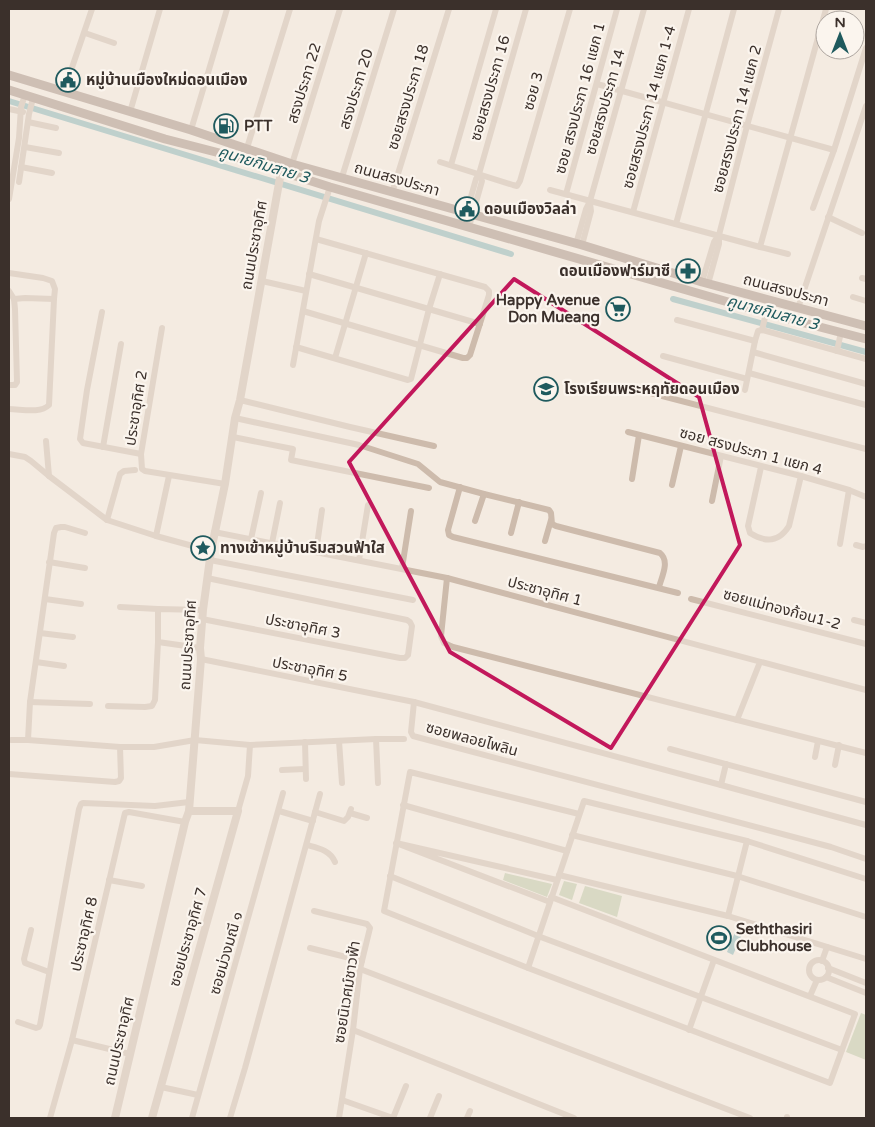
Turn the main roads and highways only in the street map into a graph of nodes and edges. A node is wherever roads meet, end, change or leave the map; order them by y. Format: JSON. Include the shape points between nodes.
{"nodes":[{"id":1,"x":9,"y":75,"type":"edge"},
{"id":2,"x":9,"y":90,"type":"edge"},
{"id":3,"x":866,"y":326,"type":"edge"},
{"id":4,"x":866,"y":339,"type":"edge"}],
"edges":[{"from":1,"to":3,"type":"main road","name":"ถนนสรงประภา","via":[[292,164]]},
{"from":2,"to":4,"type":"main road","name":"ถนนสรงประภา","via":[[27,105],[239,158],[280,179],[466,226],[764,322],[839,343]]}]}
